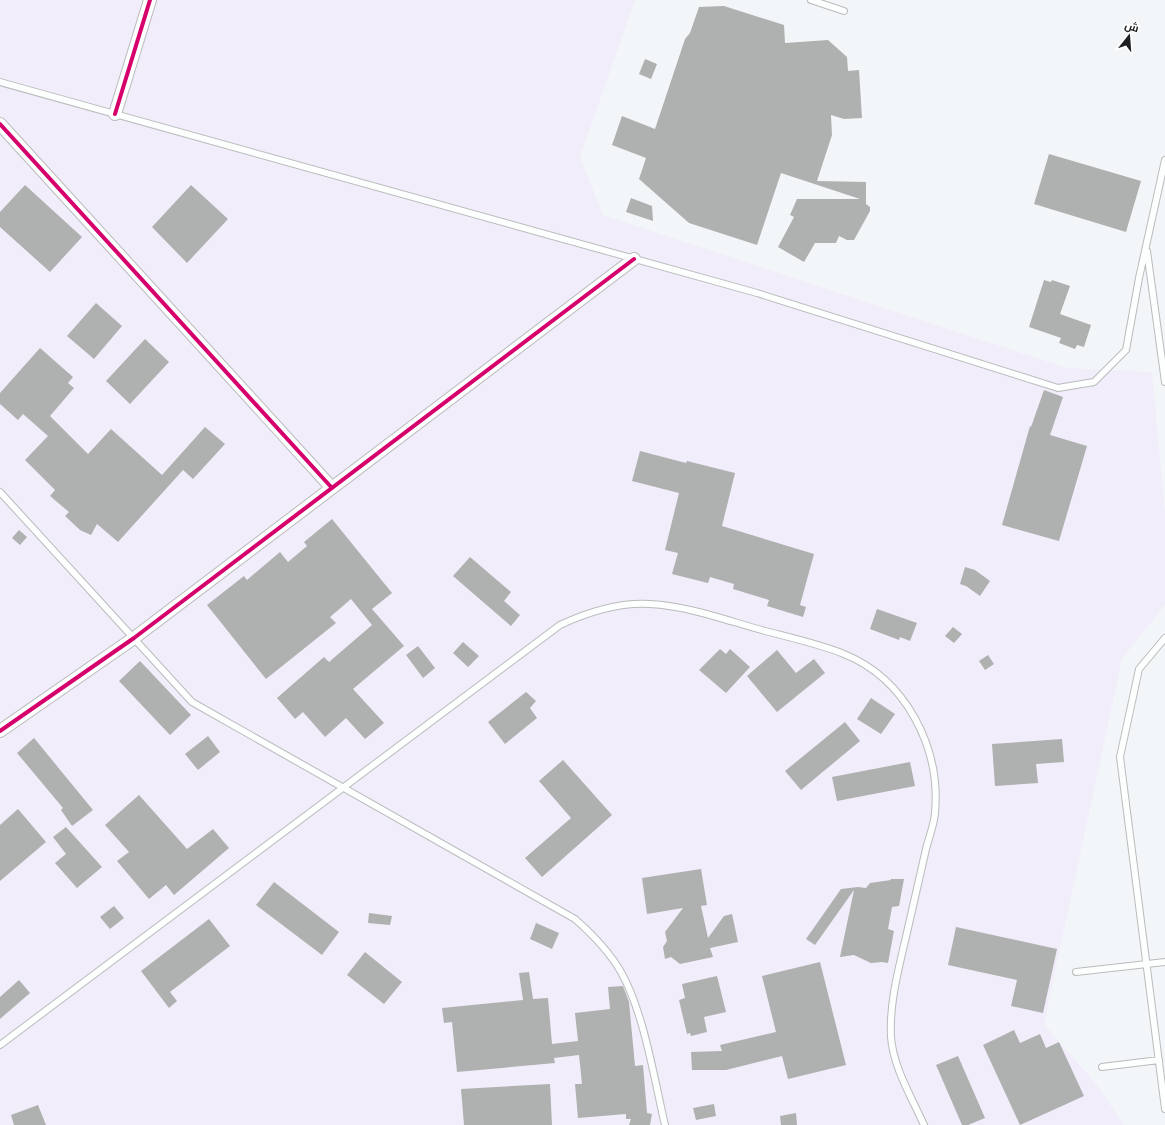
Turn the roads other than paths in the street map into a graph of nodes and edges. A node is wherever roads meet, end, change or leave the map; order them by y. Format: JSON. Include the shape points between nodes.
{"nodes":[{"id":1,"x":150,"y":0,"type":"edge"},
{"id":2,"x":811,"y":0,"type":"edge"},
{"id":3,"x":844,"y":11,"type":"dead end"},
{"id":4,"x":0,"y":82,"type":"edge"},
{"id":5,"x":115,"y":114,"type":"junction"},
{"id":6,"x":0,"y":124,"type":"edge"},
{"id":7,"x":1165,"y":160,"type":"edge"},
{"id":8,"x":1146,"y":245,"type":"junction"},
{"id":9,"x":634,"y":259,"type":"junction"},
{"id":10,"x":1165,"y":382,"type":"edge"},
{"id":11,"x":332,"y":488,"type":"junction"},
{"id":12,"x":0,"y":492,"type":"edge"},
{"id":13,"x":134,"y":638,"type":"junction"},
{"id":14,"x":1165,"y":638,"type":"edge"},
{"id":15,"x":0,"y":731,"type":"edge"},
{"id":16,"x":343,"y":789,"type":"junction"},
{"id":17,"x":1165,"y":962,"type":"edge"},
{"id":18,"x":1147,"y":964,"type":"junction"},
{"id":19,"x":1076,"y":972,"type":"dead end"},
{"id":20,"x":0,"y":1045,"type":"edge"},
{"id":21,"x":1159,"y":1060,"type":"junction"},
{"id":22,"x":1102,"y":1067,"type":"dead end"},
{"id":23,"x":1165,"y":1110,"type":"edge"},
{"id":24,"x":665,"y":1125,"type":"edge"},
{"id":25,"x":924,"y":1125,"type":"edge"}],
"edges":[{"from":1,"to":5,"type":"street"},
{"from":2,"to":3,"type":"lane"},
{"from":4,"to":5,"type":"lane"},
{"from":5,"to":9,"type":"lane"},
{"from":6,"to":11,"type":"street"},
{"from":7,"to":8,"type":"lane"},
{"from":8,"to":9,"type":"lane","via":[[1126,350],[1094,382],[1058,388],[757,293]]},
{"from":8,"to":10,"type":"lane"},
{"from":9,"to":11,"type":"street"},
{"from":11,"to":13,"type":"street"},
{"from":12,"to":13,"type":"lane"},
{"from":13,"to":15,"type":"street"},
{"from":13,"to":16,"type":"lane","via":[[192,702]]},
{"from":14,"to":18,"type":"lane","via":[[1139,669],[1120,757]]},
{"from":16,"to":20,"type":"lane"},
{"from":16,"to":24,"type":"lane","via":[[575,919],[596,938],[620,971],[633,997]]},
{"from":16,"to":25,"type":"lane","via":[[560,625],[588,612],[618,606],[650,604],[681,608],[804,641],[845,655],[876,673],[906,702],[924,735],[934,774],[935,813],[891,1010],[891,1039],[898,1067]]},
{"from":17,"to":18,"type":"lane"},
{"from":18,"to":19,"type":"lane"},
{"from":18,"to":21,"type":"lane"},
{"from":21,"to":22,"type":"lane"},
{"from":21,"to":23,"type":"lane"}]}
